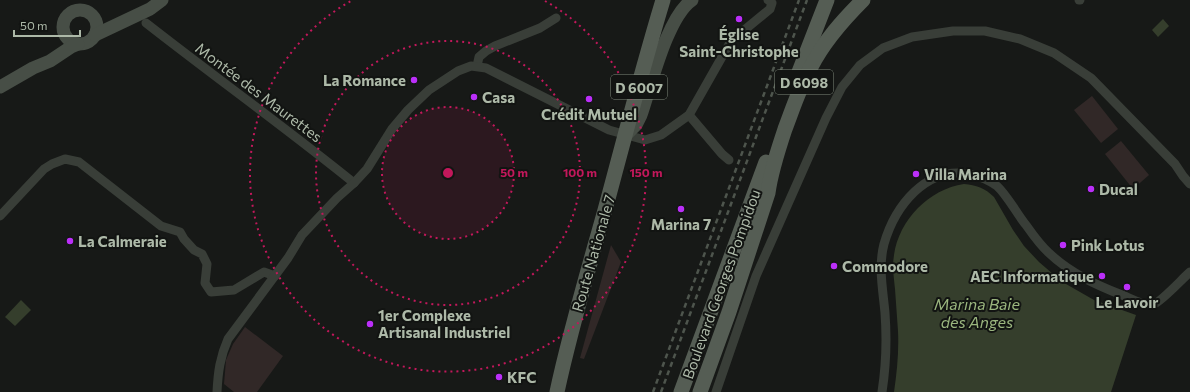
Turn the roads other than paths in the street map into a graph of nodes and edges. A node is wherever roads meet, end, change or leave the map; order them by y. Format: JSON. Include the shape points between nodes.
{"nodes":[{"id":1,"x":152,"y":0,"type":"edge"},
{"id":2,"x":162,"y":0,"type":"edge"},
{"id":3,"x":663,"y":0,"type":"edge"},
{"id":4,"x":692,"y":0,"type":"edge"},
{"id":5,"x":768,"y":0,"type":"edge"},
{"id":6,"x":828,"y":0,"type":"edge"},
{"id":7,"x":863,"y":0,"type":"edge"},
{"id":8,"x":849,"y":15,"type":"junction"},
{"id":9,"x":94,"y":18,"type":"junction"},
{"id":10,"x":556,"y":18,"type":"dead end"},
{"id":11,"x":146,"y":23,"type":"dead end"},
{"id":12,"x":64,"y":33,"type":"junction"},
{"id":13,"x":95,"y":35,"type":"junction"},
{"id":14,"x":78,"y":44,"type":"junction"},
{"id":15,"x":477,"y":66,"type":"junction"},
{"id":16,"x":33,"y":68,"type":"junction"},
{"id":17,"x":0,"y":87,"type":"edge"},
{"id":18,"x":689,"y":114,"type":"junction"},
{"id":19,"x":626,"y":135,"type":"junction"},
{"id":20,"x":729,"y":160,"type":"dead end"},
{"id":21,"x":766,"y":177,"type":"junction"},
{"id":22,"x":354,"y":183,"type":"junction"},
{"id":23,"x":1190,"y":184,"type":"edge"},
{"id":24,"x":0,"y":216,"type":"edge"},
{"id":25,"x":1190,"y":272,"type":"edge"},
{"id":26,"x":275,"y":276,"type":"junction"},
{"id":27,"x":685,"y":388,"type":"edge"},
{"id":28,"x":703,"y":389,"type":"edge"},
{"id":29,"x":217,"y":392,"type":"edge"},
{"id":30,"x":557,"y":392,"type":"edge"},
{"id":31,"x":716,"y":392,"type":"edge"},
{"id":32,"x":882,"y":392,"type":"edge"}],
"edges":[{"from":1,"to":9,"type":"main road","via":[[115,17]]},
{"from":2,"to":13,"type":"main road","via":[[150,9]]},
{"from":3,"to":19,"type":"main road","name":"Route Nationale 7","number":"D 6007"},
{"from":4,"to":19,"type":"main road","via":[[679,14],[672,27],[641,115]]},
{"from":5,"to":18,"type":"street","via":[[772,3],[770,9],[731,41]]},
{"from":6,"to":8,"type":"main road"},
{"from":6,"to":21,"type":"main road","number":"D 6098","via":[[793,87]]},
{"from":7,"to":8,"type":"main road","number":"D 6098"},
{"from":8,"to":21,"type":"main road","number":"D 6098","via":[[822,48],[811,67]]},
{"from":9,"to":12,"type":"main road","via":[[83,11],[73,12],[64,23]]},
{"from":9,"to":13,"type":"main road","via":[[97,26]]},
{"from":10,"to":15,"type":"street","via":[[540,28],[486,51],[479,57]]},
{"from":11,"to":22,"type":"street","name":"Montée des Maurettes"},
{"from":12,"to":14,"type":"main road","via":[[69,41]]},
{"from":12,"to":16,"type":"main road","via":[[53,52]]},
{"from":13,"to":14,"type":"main road","via":[[88,42]]},
{"from":14,"to":16,"type":"main road"},
{"from":15,"to":19,"type":"street","via":[[495,72],[609,130]]},
{"from":15,"to":22,"type":"street","via":[[458,71],[429,90],[392,129],[367,169]]},
{"from":16,"to":17,"type":"main road"},
{"from":18,"to":19,"type":"street","via":[[661,134],[645,140]]},
{"from":18,"to":20,"type":"street"},
{"from":19,"to":30,"type":"main road","name":"Route Nationale 7","number":"D 6007"},
{"from":21,"to":27,"type":"main road","name":"Boulevard Georges Pompidou","number":"D 6098"},
{"from":21,"to":28,"type":"main road","name":"Boulevard Georges Pompidou","number":"D 6098","via":[[768,193]]},
{"from":22,"to":26,"type":"street","via":[[302,235]]},
{"from":23,"to":31,"type":"street","via":[[1175,164],[1091,78],[1054,53],[1020,39],[985,31],[953,31],[912,37],[883,48],[860,65],[842,87],[826,118],[756,276]]},
{"from":24,"to":26,"type":"street","via":[[44,169],[65,160],[79,162],[161,226],[180,232],[194,250],[202,254],[207,264],[205,283],[211,292],[234,290],[264,272]]},
{"from":25,"to":32,"type":"street","via":[[1165,296],[1154,304],[1147,305],[1090,282],[1048,253],[1002,191],[993,183],[961,173],[938,177],[916,190],[897,212],[885,243],[881,264],[886,350]]},
{"from":26,"to":29,"type":"street","via":[[228,338],[218,368]]}]}
